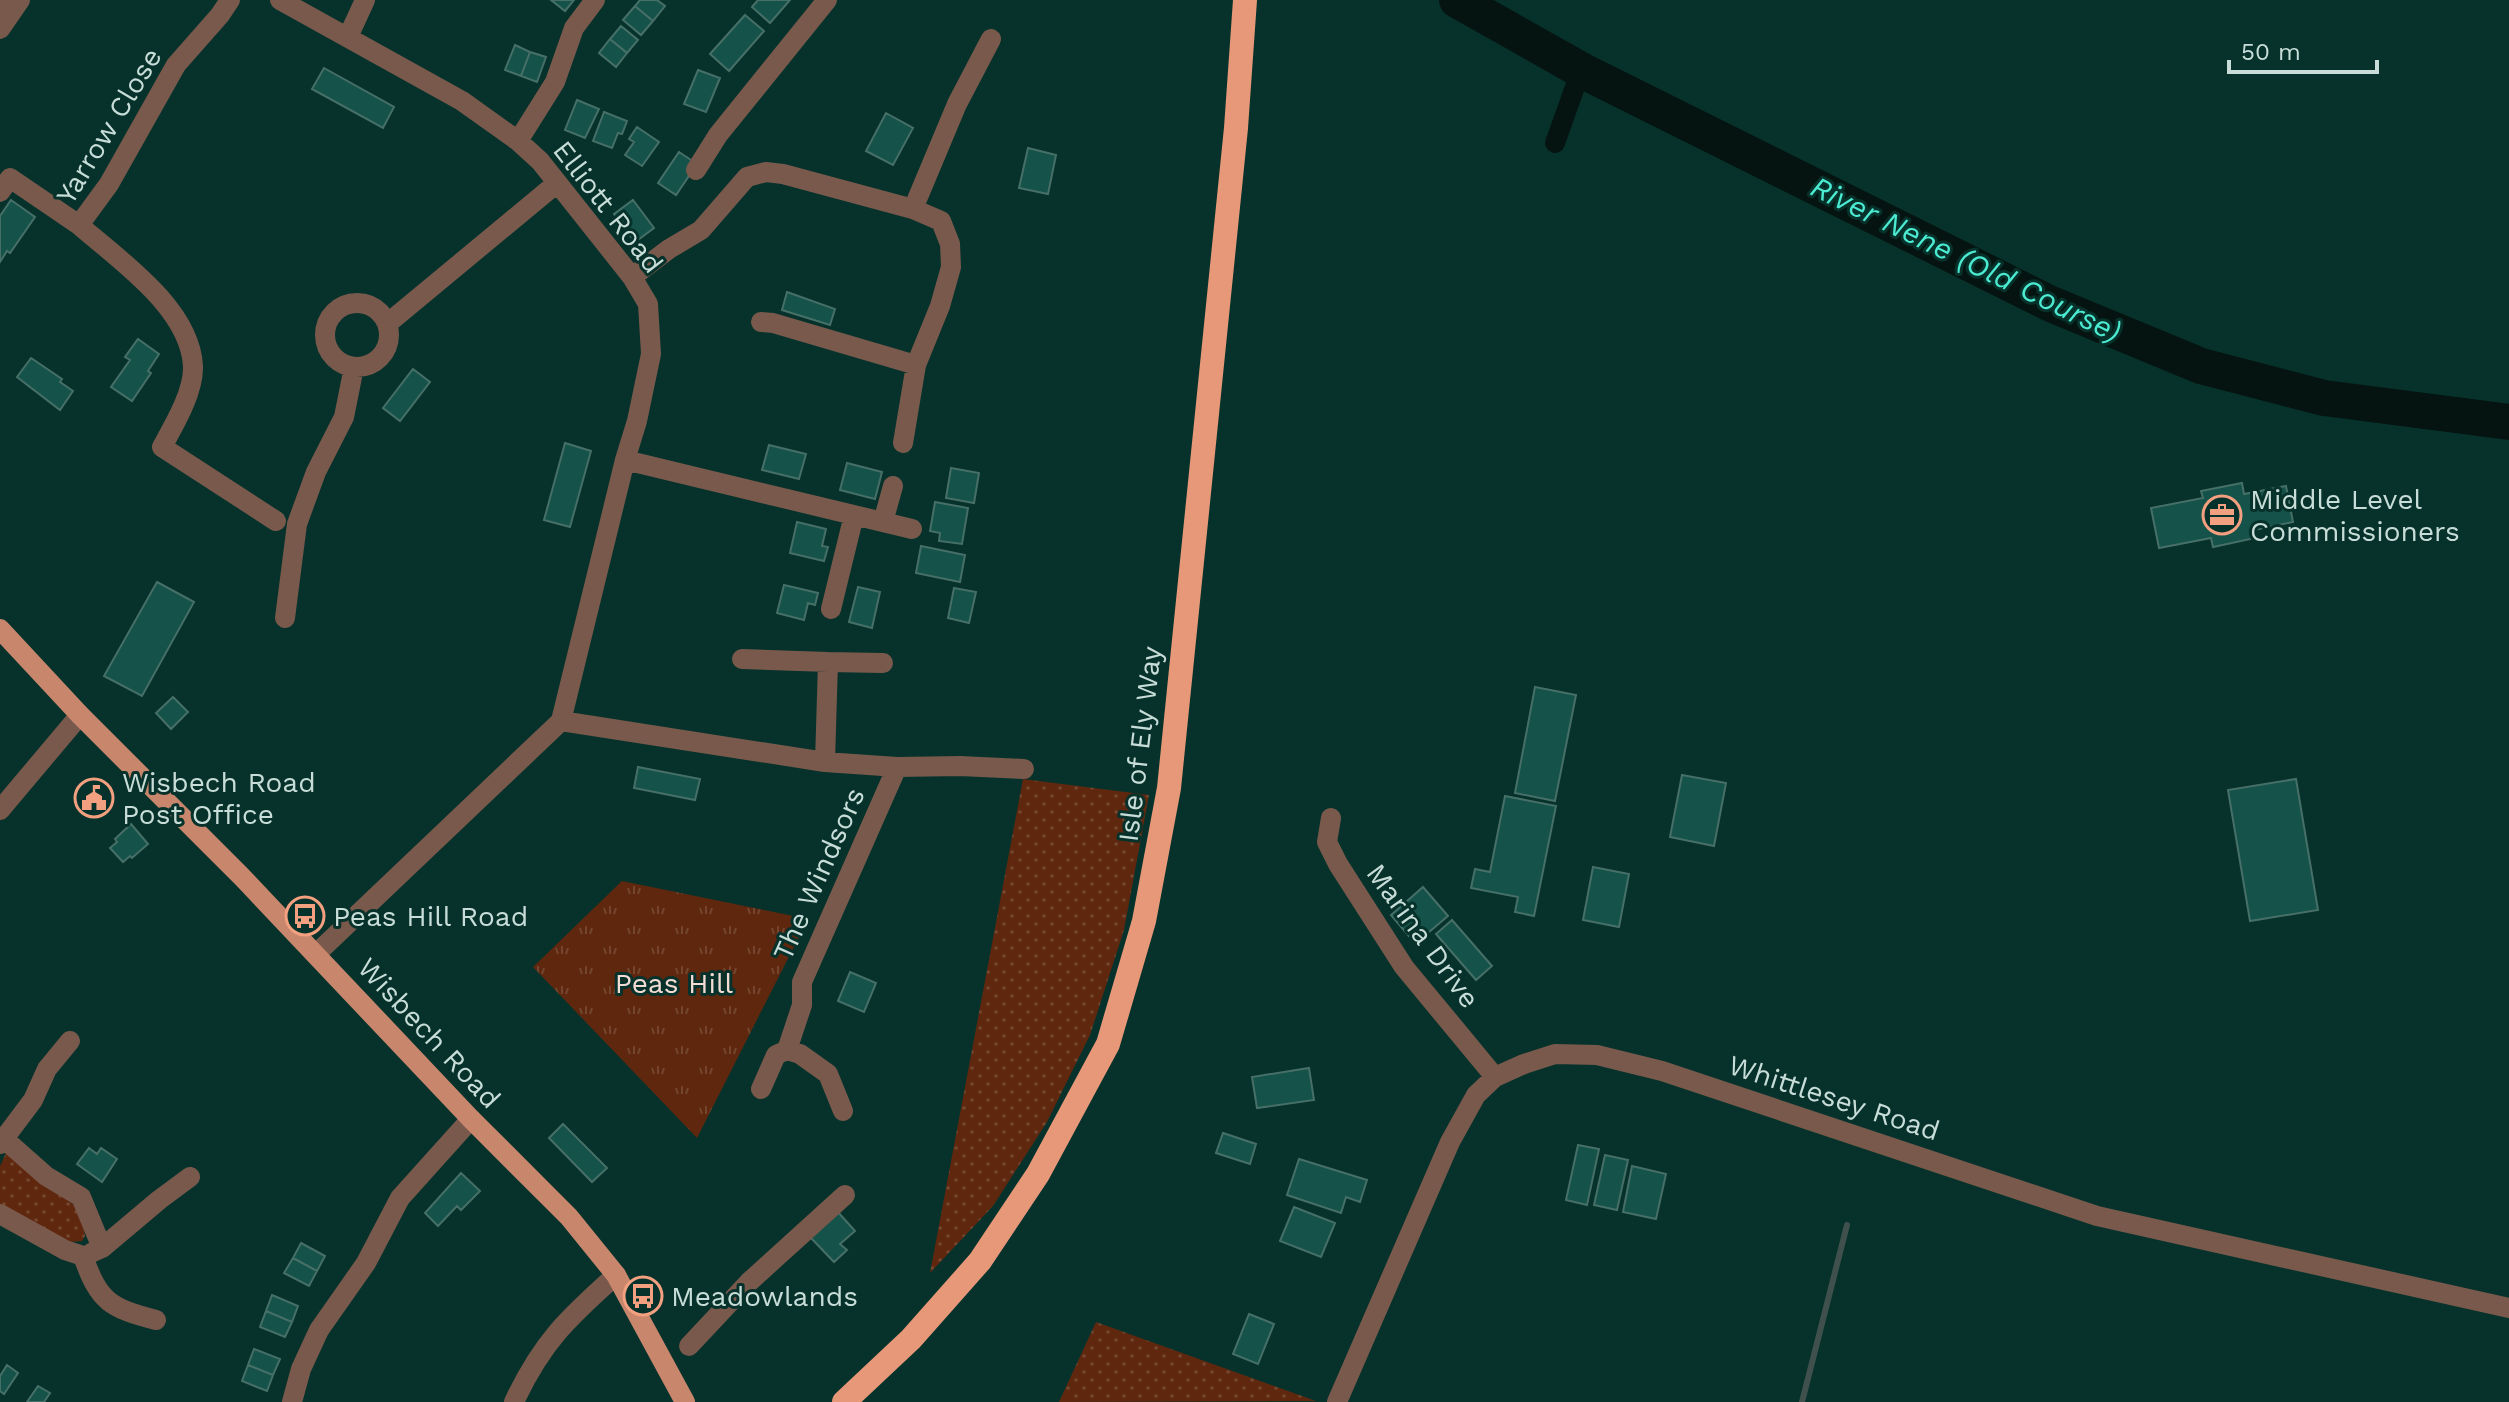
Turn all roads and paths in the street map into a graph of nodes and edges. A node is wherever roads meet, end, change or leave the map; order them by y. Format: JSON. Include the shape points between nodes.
{"nodes":[{"id":1,"x":20,"y":0,"type":"edge"},
{"id":2,"x":230,"y":0,"type":"edge"},
{"id":3,"x":280,"y":0,"type":"edge"},
{"id":4,"x":365,"y":0,"type":"edge"},
{"id":5,"x":595,"y":0,"type":"edge"},
{"id":6,"x":827,"y":0,"type":"edge"},
{"id":7,"x":1245,"y":0,"type":"edge"},
{"id":8,"x":0,"y":29,"type":"edge"},
{"id":9,"x":348,"y":37,"type":"junction"},
{"id":10,"x":991,"y":39,"type":"dead end"},
{"id":11,"x":518,"y":141,"type":"junction"},
{"id":12,"x":696,"y":170,"type":"dead end"},
{"id":13,"x":557,"y":183,"type":"junction"},
{"id":14,"x":0,"y":192,"type":"edge"},
{"id":15,"x":913,"y":209,"type":"junction"},
{"id":16,"x":79,"y":225,"type":"junction"},
{"id":17,"x":632,"y":277,"type":"junction"},
{"id":18,"x":761,"y":322,"type":"dead end"},
{"id":19,"x":387,"y":324,"type":"junction"},
{"id":20,"x":916,"y":365,"type":"junction"},
{"id":21,"x":354,"y":367,"type":"junction"},
{"id":22,"x":903,"y":443,"type":"dead end"},
{"id":23,"x":625,"y":460,"type":"junction"},
{"id":24,"x":893,"y":486,"type":"dead end"},
{"id":25,"x":854,"y":515,"type":"junction"},
{"id":26,"x":276,"y":521,"type":"dead end"},
{"id":27,"x":883,"y":522,"type":"junction"},
{"id":28,"x":912,"y":529,"type":"dead end"},
{"id":29,"x":831,"y":609,"type":"dead end"},
{"id":30,"x":285,"y":618,"type":"dead end"},
{"id":31,"x":0,"y":629,"type":"edge"},
{"id":32,"x":742,"y":659,"type":"dead end"},
{"id":33,"x":828,"y":662,"type":"junction"},
{"id":34,"x":883,"y":663,"type":"dead end"},
{"id":35,"x":80,"y":715,"type":"junction"},
{"id":36,"x":561,"y":721,"type":"junction"},
{"id":37,"x":825,"y":762,"type":"junction"},
{"id":38,"x":897,"y":767,"type":"junction"},
{"id":39,"x":1024,"y":769,"type":"dead end"},
{"id":40,"x":0,"y":810,"type":"edge"},
{"id":41,"x":1331,"y":818,"type":"dead end"},
{"id":42,"x":316,"y":954,"type":"junction"},
{"id":43,"x":70,"y":1041,"type":"dead end"},
{"id":44,"x":787,"y":1050,"type":"junction"},
{"id":45,"x":1495,"y":1077,"type":"junction"},
{"id":46,"x":761,"y":1089,"type":"dead end"},
{"id":47,"x":843,"y":1111,"type":"dead end"},
{"id":48,"x":471,"y":1119,"type":"junction"},
{"id":49,"x":2,"y":1141,"type":"edge"},
{"id":50,"x":190,"y":1177,"type":"dead end"},
{"id":51,"x":845,"y":1195,"type":"dead end"},
{"id":52,"x":0,"y":1214,"type":"edge"},
{"id":53,"x":93,"y":1252,"type":"junction"},
{"id":54,"x":616,"y":1275,"type":"junction"},
{"id":55,"x":2509,"y":1308,"type":"edge"},
{"id":56,"x":156,"y":1320,"type":"dead end"},
{"id":57,"x":689,"y":1346,"type":"dead end"},
{"id":58,"x":683,"y":1401,"type":"edge"},
{"id":59,"x":292,"y":1402,"type":"edge"},
{"id":60,"x":514,"y":1402,"type":"edge"},
{"id":61,"x":844,"y":1402,"type":"edge"},
{"id":62,"x":1337,"y":1402,"type":"edge"}],
"edges":[{"from":1,"to":8,"type":"street"},
{"from":2,"to":16,"type":"street","name":"Yarrow Close","via":[[176,65],[109,184]]},
{"from":3,"to":9,"type":"street","name":"Elliott Road"},
{"from":4,"to":9,"type":"street"},
{"from":5,"to":11,"type":"street","via":[[574,28],[555,82]]},
{"from":6,"to":12,"type":"street"},
{"from":7,"to":61,"type":"highway","name":"Isle of Ely Way","via":[[1169,788],[1144,921],[1108,1044],[1038,1174],[980,1261],[911,1339]]},
{"from":9,"to":11,"type":"street","name":"Elliott Road","via":[[462,101]]},
{"from":10,"to":15,"type":"street"},
{"from":11,"to":13,"type":"street","name":"Elliott Road"},
{"from":13,"to":17,"type":"street","name":"Elliott Road"},
{"from":13,"to":19,"type":"street"},
{"from":14,"to":16,"type":"street","via":[[10,178]]},
{"from":15,"to":17,"type":"street","via":[[766,172],[747,177],[701,230]]},
{"from":15,"to":20,"type":"street","via":[[941,221],[951,267]]},
{"from":16,"to":26,"type":"street","name":"Yarrow Close","via":[[165,303],[184,329],[193,367],[184,405],[162,447]]},
{"from":17,"to":23,"type":"street","name":"Elliott Road","via":[[648,304],[651,354]]},
{"from":18,"to":20,"type":"street"},
{"from":19,"to":21,"type":"street","via":[[386,349],[378,359]]},
{"from":19,"to":21,"type":"street","via":[[369,305],[342,306],[332,315],[325,341],[341,363]]},
{"from":20,"to":22,"type":"street"},
{"from":21,"to":30,"type":"street","via":[[344,417],[297,524]]},
{"from":23,"to":25,"type":"street"},
{"from":23,"to":36,"type":"street","name":"Elliott Road"},
{"from":24,"to":27,"type":"street"},
{"from":25,"to":27,"type":"street"},
{"from":25,"to":29,"type":"street"},
{"from":27,"to":28,"type":"street"},
{"from":31,"to":35,"type":"main road","name":"Wisbech Road"},
{"from":32,"to":33,"type":"street"},
{"from":33,"to":34,"type":"street"},
{"from":33,"to":37,"type":"street"},
{"from":35,"to":40,"type":"street"},
{"from":35,"to":42,"type":"main road","name":"Wisbech Road"},
{"from":36,"to":37,"type":"street"},
{"from":36,"to":42,"type":"street"},
{"from":37,"to":38,"type":"street"},
{"from":38,"to":39,"type":"street"},
{"from":38,"to":44,"type":"street","name":"The Windsors","via":[[802,982],[802,1005]]},
{"from":41,"to":45,"type":"street","name":"Marina Drive","via":[[1327,842],[1346,877],[1404,967]]},
{"from":42,"to":48,"type":"main road","name":"Wisbech Road"},
{"from":43,"to":49,"type":"street"},
{"from":44,"to":46,"type":"street","name":"The Windsors","via":[[776,1055]]},
{"from":44,"to":47,"type":"street","via":[[828,1074]]},
{"from":45,"to":55,"type":"street","name":"Whittlesey Road","via":[[1555,1054],[1597,1055],[1716,1088],[2097,1216]]},
{"from":45,"to":62,"type":"street","name":"Whittlesey Road","via":[[1476,1095],[1450,1142]]},
{"from":48,"to":54,"type":"main road","name":"Wisbech Road","via":[[569,1217]]},
{"from":48,"to":59,"type":"street","via":[[400,1198],[366,1263],[319,1330]]},
{"from":49,"to":53,"type":"street","via":[[81,1197]]},
{"from":50,"to":53,"type":"street"},
{"from":51,"to":57,"type":"street","via":[[749,1282]]},
{"from":52,"to":53,"type":"street","via":[[65,1250]]},
{"from":53,"to":56,"type":"street","via":[[92,1283],[107,1301]]},
{"from":54,"to":58,"type":"main road","name":"Wisbech Road"},
{"from":54,"to":60,"type":"street","via":[[540,1352]]}]}
